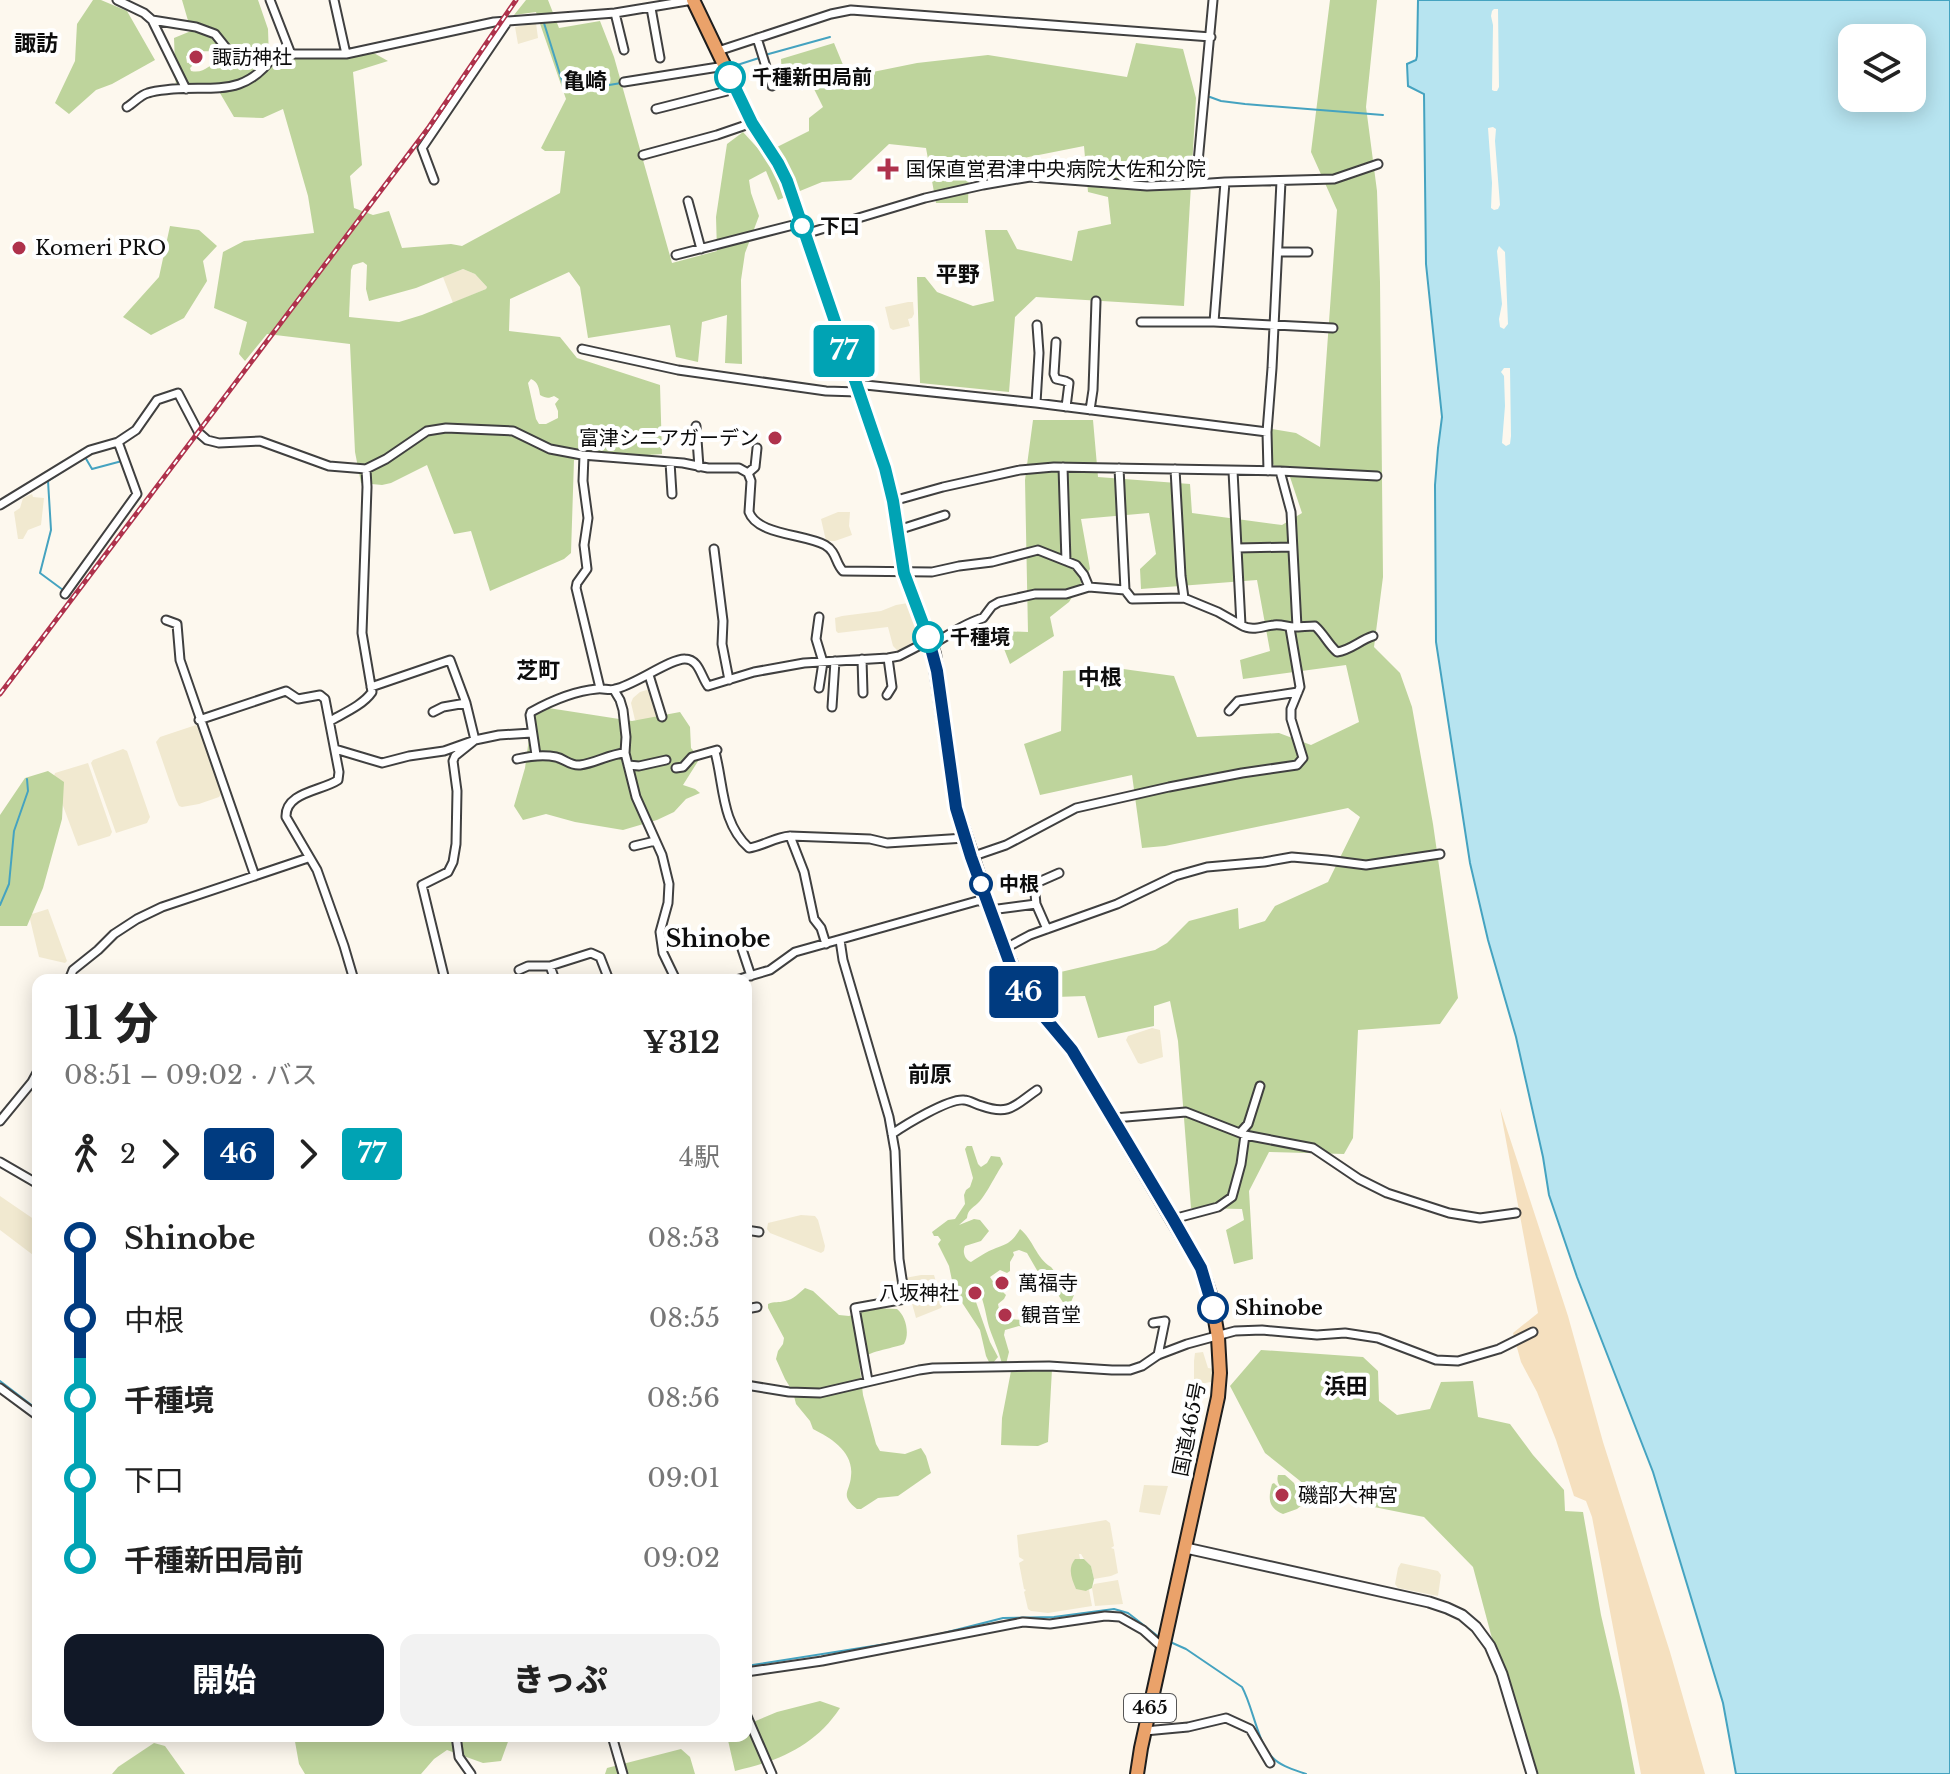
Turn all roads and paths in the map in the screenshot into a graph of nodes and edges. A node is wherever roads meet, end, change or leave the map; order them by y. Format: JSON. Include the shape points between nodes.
{"nodes":[{"id":1,"x":117,"y":0,"type":"edge"},
{"id":2,"x":270,"y":0,"type":"edge"},
{"id":3,"x":334,"y":0,"type":"edge"},
{"id":4,"x":693,"y":0,"type":"edge"},
{"id":5,"x":1213,"y":0,"type":"edge"},
{"id":6,"x":651,"y":8,"type":"junction"},
{"id":7,"x":615,"y":13,"type":"junction"},
{"id":8,"x":152,"y":20,"type":"junction"},
{"id":9,"x":508,"y":21,"type":"junction"},
{"id":10,"x":1211,"y":37,"type":"junction"},
{"id":11,"x":757,"y":38,"type":"junction"},
{"id":12,"x":624,"y":50,"type":"dead end"},
{"id":13,"x":718,"y":51,"type":"junction"},
{"id":14,"x":275,"y":54,"type":"junction"},
{"id":15,"x":291,"y":54,"type":"junction"},
{"id":16,"x":346,"y":54,"type":"junction"},
{"id":17,"x":660,"y":58,"type":"dead end"},
{"id":18,"x":725,"y":66,"type":"junction"},
{"id":19,"x":624,"y":82,"type":"dead end"},
{"id":20,"x":772,"y":86,"type":"dead end"},
{"id":21,"x":186,"y":89,"type":"junction"},
{"id":22,"x":735,"y":89,"type":"junction"},
{"id":23,"x":127,"y":107,"type":"dead end"},
{"id":24,"x":656,"y":109,"type":"dead end"},
{"id":25,"x":752,"y":123,"type":"junction"},
{"id":26,"x":643,"y":155,"type":"dead end"},
{"id":27,"x":1378,"y":164,"type":"dead end"},
{"id":28,"x":434,"y":180,"type":"dead end"},
{"id":29,"x":1281,"y":181,"type":"junction"},
{"id":30,"x":1225,"y":182,"type":"junction"},
{"id":31,"x":1196,"y":184,"type":"junction"},
{"id":32,"x":688,"y":201,"type":"dead end"},
{"id":33,"x":803,"y":228,"type":"junction"},
{"id":34,"x":701,"y":249,"type":"junction"},
{"id":35,"x":1278,"y":252,"type":"junction"},
{"id":36,"x":1308,"y":252,"type":"dead end"},
{"id":37,"x":676,"y":255,"type":"dead end"},
{"id":38,"x":1096,"y":301,"type":"dead end"},
{"id":39,"x":1141,"y":322,"type":"dead end"},
{"id":40,"x":1214,"y":322,"type":"junction"},
{"id":41,"x":1037,"y":325,"type":"dead end"},
{"id":42,"x":1274,"y":326,"type":"junction"},
{"id":43,"x":1333,"y":328,"type":"dead end"},
{"id":44,"x":1056,"y":342,"type":"dead end"},
{"id":45,"x":582,"y":349,"type":"dead end"},
{"id":46,"x":857,"y":388,"type":"junction"},
{"id":47,"x":1036,"y":403,"type":"junction"},
{"id":48,"x":1066,"y":407,"type":"junction"},
{"id":49,"x":1090,"y":410,"type":"junction"},
{"id":50,"x":696,"y":426,"type":"dead end"},
{"id":51,"x":1267,"y":432,"type":"junction"},
{"id":52,"x":118,"y":442,"type":"junction"},
{"id":53,"x":757,"y":448,"type":"dead end"},
{"id":54,"x":584,"y":455,"type":"junction"},
{"id":55,"x":670,"y":462,"type":"junction"},
{"id":56,"x":699,"y":467,"type":"junction"},
{"id":57,"x":1063,"y":467,"type":"junction"},
{"id":58,"x":1119,"y":468,"type":"junction"},
{"id":59,"x":366,"y":469,"type":"junction"},
{"id":60,"x":1175,"y":469,"type":"junction"},
{"id":61,"x":1233,"y":471,"type":"junction"},
{"id":62,"x":1268,"y":471,"type":"junction"},
{"id":63,"x":1280,"y":471,"type":"junction"},
{"id":64,"x":748,"y":473,"type":"junction"},
{"id":65,"x":1377,"y":476,"type":"dead end"},
{"id":66,"x":672,"y":494,"type":"dead end"},
{"id":67,"x":893,"y":501,"type":"junction"},
{"id":68,"x":0,"y":505,"type":"edge"},
{"id":69,"x":945,"y":515,"type":"dead end"},
{"id":70,"x":898,"y":530,"type":"junction"},
{"id":71,"x":1292,"y":547,"type":"junction"},
{"id":72,"x":1237,"y":548,"type":"junction"},
{"id":73,"x":714,"y":549,"type":"dead end"},
{"id":74,"x":1066,"y":561,"type":"junction"},
{"id":75,"x":904,"y":573,"type":"junction"},
{"id":76,"x":1089,"y":587,"type":"junction"},
{"id":77,"x":1125,"y":590,"type":"junction"},
{"id":78,"x":65,"y":594,"type":"dead end"},
{"id":79,"x":1184,"y":598,"type":"junction"},
{"id":80,"x":819,"y":617,"type":"dead end"},
{"id":81,"x":166,"y":620,"type":"dead end"},
{"id":82,"x":1241,"y":625,"type":"junction"},
{"id":83,"x":1294,"y":627,"type":"junction"},
{"id":84,"x":1373,"y":636,"type":"dead end"},
{"id":85,"x":930,"y":643,"type":"junction"},
{"id":86,"x":888,"y":658,"type":"junction"},
{"id":87,"x":862,"y":659,"type":"junction"},
{"id":88,"x":835,"y":661,"type":"junction"},
{"id":89,"x":823,"y":662,"type":"junction"},
{"id":90,"x":649,"y":675,"type":"junction"},
{"id":91,"x":729,"y":680,"type":"junction"},
{"id":92,"x":371,"y":687,"type":"junction"},
{"id":93,"x":600,"y":688,"type":"junction"},
{"id":94,"x":819,"y":688,"type":"dead end"},
{"id":95,"x":614,"y":690,"type":"junction"},
{"id":96,"x":1298,"y":692,"type":"junction"},
{"id":97,"x":863,"y":693,"type":"dead end"},
{"id":98,"x":887,"y":695,"type":"dead end"},
{"id":99,"x":466,"y":703,"type":"junction"},
{"id":100,"x":832,"y":707,"type":"dead end"},
{"id":101,"x":1229,"y":711,"type":"dead end"},
{"id":102,"x":433,"y":712,"type":"dead end"},
{"id":103,"x":662,"y":717,"type":"dead end"},
{"id":104,"x":199,"y":720,"type":"junction"},
{"id":105,"x":330,"y":721,"type":"junction"},
{"id":106,"x":532,"y":733,"type":"junction"},
{"id":107,"x":475,"y":740,"type":"junction"},
{"id":108,"x":335,"y":749,"type":"junction"},
{"id":109,"x":625,"y":753,"type":"junction"},
{"id":110,"x":536,"y":755,"type":"junction"},
{"id":111,"x":517,"y":759,"type":"dead end"},
{"id":112,"x":666,"y":760,"type":"dead end"},
{"id":113,"x":628,"y":765,"type":"junction"},
{"id":114,"x":676,"y":768,"type":"dead end"},
{"id":115,"x":790,"y":836,"type":"junction"},
{"id":116,"x":965,"y":838,"type":"junction"},
{"id":117,"x":655,"y":841,"type":"junction"},
{"id":118,"x":634,"y":846,"type":"dead end"},
{"id":119,"x":1440,"y":854,"type":"dead end"},
{"id":120,"x":971,"y":857,"type":"junction"},
{"id":121,"x":308,"y":858,"type":"junction"},
{"id":122,"x":1059,"y":873,"type":"dead end"},
{"id":123,"x":255,"y":876,"type":"junction"},
{"id":124,"x":987,"y":901,"type":"junction"},
{"id":125,"x":1036,"y":904,"type":"junction"},
{"id":126,"x":998,"y":909,"type":"dead end"},
{"id":127,"x":1047,"y":929,"type":"junction"},
{"id":128,"x":840,"y":940,"type":"junction"},
{"id":129,"x":740,"y":943,"type":"dead end"},
{"id":130,"x":826,"y":944,"type":"junction"},
{"id":131,"x":1004,"y":949,"type":"junction"},
{"id":132,"x":63,"y":966,"type":"dead end"},
{"id":133,"x":550,"y":966,"type":"junction"},
{"id":134,"x":73,"y":970,"type":"junction"},
{"id":135,"x":519,"y":970,"type":"dead end"},
{"id":136,"x":71,"y":974,"type":"edge"},
{"id":137,"x":352,"y":974,"type":"edge"},
{"id":138,"x":444,"y":974,"type":"edge"},
{"id":139,"x":553,"y":974,"type":"edge"},
{"id":140,"x":607,"y":974,"type":"edge"},
{"id":141,"x":673,"y":974,"type":"edge"},
{"id":142,"x":750,"y":974,"type":"edge"},
{"id":143,"x":752,"y":976,"type":"edge"},
{"id":144,"x":32,"y":1082,"type":"edge"},
{"id":145,"x":1260,"y":1086,"type":"dead end"},
{"id":146,"x":1037,"y":1090,"type":"dead end"},
{"id":147,"x":1114,"y":1118,"type":"junction"},
{"id":148,"x":0,"y":1121,"type":"edge"},
{"id":149,"x":892,"y":1134,"type":"junction"},
{"id":150,"x":1242,"y":1134,"type":"junction"},
{"id":151,"x":0,"y":1162,"type":"edge"},
{"id":152,"x":32,"y":1181,"type":"edge"},
{"id":153,"x":1516,"y":1213,"type":"dead end"},
{"id":154,"x":1173,"y":1219,"type":"junction"},
{"id":155,"x":752,"y":1231,"type":"edge"},
{"id":156,"x":759,"y":1232,"type":"dead end"},
{"id":157,"x":757,"y":1307,"type":"dead end"},
{"id":158,"x":752,"y":1308,"type":"edge"},
{"id":159,"x":1153,"y":1323,"type":"dead end"},
{"id":160,"x":1533,"y":1332,"type":"dead end"},
{"id":161,"x":1218,"y":1337,"type":"junction"},
{"id":162,"x":1158,"y":1355,"type":"junction"},
{"id":163,"x":868,"y":1381,"type":"junction"},
{"id":164,"x":752,"y":1386,"type":"edge"},
{"id":165,"x":0,"y":1388,"type":"edge"},
{"id":166,"x":32,"y":1412,"type":"edge"},
{"id":167,"x":1186,"y":1548,"type":"junction"},
{"id":168,"x":1164,"y":1643,"type":"junction"},
{"id":169,"x":752,"y":1671,"type":"edge"},
{"id":170,"x":752,"y":1728,"type":"edge"},
{"id":171,"x":1145,"y":1731,"type":"junction"},
{"id":172,"x":457,"y":1742,"type":"edge"},
{"id":173,"x":614,"y":1742,"type":"edge"},
{"id":174,"x":1270,"y":1763,"type":"dead end"},
{"id":175,"x":471,"y":1774,"type":"edge"},
{"id":176,"x":623,"y":1774,"type":"edge"},
{"id":177,"x":772,"y":1774,"type":"edge"},
{"id":178,"x":1137,"y":1774,"type":"edge"},
{"id":179,"x":1532,"y":1774,"type":"edge"}],
"edges":[{"from":1,"to":8,"type":"street"},
{"from":2,"to":15,"type":"street"},
{"from":3,"to":16,"type":"street"},
{"from":4,"to":6,"type":"street"},
{"from":4,"to":13,"type":"highway","name":"国道465号","number":"465"},
{"from":5,"to":10,"type":"street"},
{"from":6,"to":7,"type":"street"},
{"from":6,"to":17,"type":"street"},
{"from":7,"to":9,"type":"street"},
{"from":7,"to":12,"type":"street"},
{"from":8,"to":14,"type":"street","via":[[215,34],[231,54]]},
{"from":8,"to":21,"type":"street"},
{"from":9,"to":16,"type":"street"},
{"from":9,"to":28,"type":"street","via":[[422,148]]},
{"from":10,"to":11,"type":"street","via":[[851,10]]},
{"from":10,"to":31,"type":"street"},
{"from":11,"to":13,"type":"street"},
{"from":11,"to":20,"type":"street"},
{"from":13,"to":18,"type":"highway","name":"国道465号","number":"465"},
{"from":14,"to":15,"type":"street"},
{"from":14,"to":21,"type":"street","via":[[239,86]]},
{"from":15,"to":16,"type":"street"},
{"from":18,"to":19,"type":"street"},
{"from":18,"to":22,"type":"highway","name":"国道465号","number":"465"},
{"from":21,"to":23,"type":"street","via":[[146,93]]},
{"from":22,"to":24,"type":"street"},
{"from":22,"to":25,"type":"highway","name":"国道465号","number":"465"},
{"from":25,"to":26,"type":"street"},
{"from":25,"to":33,"type":"highway","name":"国道465号","number":"465","via":[[787,181]]},
{"from":27,"to":29,"type":"street","via":[[1334,179]]},
{"from":29,"to":30,"type":"street"},
{"from":29,"to":35,"type":"street"},
{"from":30,"to":31,"type":"street"},
{"from":30,"to":40,"type":"street"},
{"from":31,"to":33,"type":"street","via":[[1147,186],[1030,177]]},
{"from":32,"to":34,"type":"street"},
{"from":33,"to":34,"type":"street"},
{"from":33,"to":46,"type":"highway","name":"国道465号","number":"465"},
{"from":34,"to":37,"type":"street"},
{"from":35,"to":36,"type":"street"},
{"from":35,"to":42,"type":"street"},
{"from":38,"to":49,"type":"street"},
{"from":39,"to":40,"type":"street"},
{"from":40,"to":42,"type":"street"},
{"from":41,"to":47,"type":"street"},
{"from":42,"to":43,"type":"street"},
{"from":42,"to":51,"type":"street"},
{"from":44,"to":48,"type":"street","via":[[1054,374],[1069,383]]},
{"from":45,"to":46,"type":"street","via":[[692,372],[826,391]]},
{"from":46,"to":47,"type":"street"},
{"from":46,"to":67,"type":"highway","name":"国道465号","number":"465"},
{"from":47,"to":48,"type":"street"},
{"from":48,"to":49,"type":"street"},
{"from":49,"to":51,"type":"street"},
{"from":50,"to":56,"type":"street"},
{"from":51,"to":62,"type":"street"},
{"from":52,"to":59,"type":"street","via":[[136,430],[157,400],[178,393],[207,440],[260,441],[329,466]]},
{"from":52,"to":68,"type":"street","via":[[90,450]]},
{"from":52,"to":78,"type":"street","via":[[137,494]]},
{"from":53,"to":64,"type":"street","via":[[755,467]]},
{"from":54,"to":55,"type":"street"},
{"from":54,"to":59,"type":"street","via":[[550,449],[513,431],[446,428],[427,431]]},
{"from":54,"to":93,"type":"street","via":[[587,569],[576,588]]},
{"from":55,"to":56,"type":"street"},
{"from":55,"to":66,"type":"street"},
{"from":56,"to":64,"type":"street"},
{"from":57,"to":58,"type":"street"},
{"from":57,"to":67,"type":"street","via":[[1020,470]]},
{"from":57,"to":74,"type":"street"},
{"from":58,"to":60,"type":"street"},
{"from":58,"to":77,"type":"street"},
{"from":59,"to":92,"type":"street","via":[[362,633]]},
{"from":60,"to":61,"type":"street"},
{"from":60,"to":79,"type":"street"},
{"from":61,"to":62,"type":"street"},
{"from":61,"to":72,"type":"street"},
{"from":62,"to":63,"type":"street"},
{"from":63,"to":65,"type":"street"},
{"from":63,"to":71,"type":"street","via":[[1291,512]]},
{"from":64,"to":75,"type":"street","via":[[754,521],[828,547],[843,571]]},
{"from":67,"to":70,"type":"highway","name":"国道465号","number":"465"},
{"from":69,"to":70,"type":"street"},
{"from":70,"to":75,"type":"highway","name":"国道465号","number":"465"},
{"from":71,"to":72,"type":"street"},
{"from":71,"to":83,"type":"street"},
{"from":72,"to":82,"type":"street"},
{"from":73,"to":91,"type":"street"},
{"from":74,"to":75,"type":"street","via":[[1038,550],[992,562]]},
{"from":74,"to":76,"type":"street","via":[[1076,565]]},
{"from":75,"to":85,"type":"highway","name":"国道465号","number":"465"},
{"from":76,"to":77,"type":"street"},
{"from":76,"to":85,"type":"street","via":[[999,602],[983,618]]},
{"from":77,"to":79,"type":"street","via":[[1132,599]]},
{"from":79,"to":82,"type":"street"},
{"from":80,"to":89,"type":"street","via":[[816,639]]},
{"from":81,"to":104,"type":"street","via":[[177,624],[180,660]]},
{"from":82,"to":83,"type":"street"},
{"from":83,"to":84,"type":"street","via":[[1315,626],[1337,652]]},
{"from":83,"to":96,"type":"street"},
{"from":85,"to":86,"type":"street"},
{"from":85,"to":116,"type":"highway","name":"国道465号","number":"465"},
{"from":86,"to":87,"type":"street"},
{"from":86,"to":98,"type":"street","via":[[892,687]]},
{"from":87,"to":88,"type":"street"},
{"from":87,"to":97,"type":"street"},
{"from":88,"to":89,"type":"street"},
{"from":88,"to":100,"type":"street"},
{"from":89,"to":91,"type":"street"},
{"from":89,"to":94,"type":"street"},
{"from":90,"to":91,"type":"street","via":[[688,658],[708,686]]},
{"from":90,"to":95,"type":"street"},
{"from":90,"to":103,"type":"street"},
{"from":92,"to":99,"type":"street","via":[[450,660]]},
{"from":92,"to":105,"type":"street","via":[[364,701]]},
{"from":93,"to":95,"type":"street"},
{"from":93,"to":106,"type":"street","via":[[535,709],[530,715]]},
{"from":95,"to":109,"type":"street","via":[[623,710]]},
{"from":96,"to":101,"type":"street","via":[[1238,701]]},
{"from":96,"to":120,"type":"street","via":[[1291,709],[1303,758],[1297,765],[1076,808]]},
{"from":99,"to":102,"type":"street"},
{"from":99,"to":107,"type":"street"},
{"from":104,"to":105,"type":"street","via":[[286,691],[298,699],[320,695]]},
{"from":104,"to":123,"type":"street"},
{"from":105,"to":108,"type":"street"},
{"from":106,"to":107,"type":"street"},
{"from":106,"to":110,"type":"street"},
{"from":107,"to":108,"type":"street","via":[[382,763]]},
{"from":107,"to":138,"type":"street","via":[[453,761],[453,862],[448,872],[422,885]]},
{"from":108,"to":121,"type":"street","via":[[338,780],[285,810]]},
{"from":109,"to":110,"type":"street","via":[[581,765]]},
{"from":109,"to":113,"type":"street"},
{"from":110,"to":111,"type":"street"},
{"from":112,"to":113,"type":"street"},
{"from":113,"to":117,"type":"street"},
{"from":114,"to":115,"type":"street","via":[[716,750],[725,807],[737,836],[749,848]]},
{"from":115,"to":116,"type":"street","via":[[887,843]]},
{"from":115,"to":130,"type":"street"},
{"from":116,"to":120,"type":"highway","name":"国道465号","number":"465"},
{"from":117,"to":118,"type":"street"},
{"from":117,"to":141,"type":"street","via":[[669,884],[661,947]]},
{"from":119,"to":127,"type":"street","via":[[1366,865],[1292,857],[1207,867]]},
{"from":120,"to":124,"type":"highway","name":"国道465号","number":"465"},
{"from":121,"to":123,"type":"street"},
{"from":121,"to":137,"type":"street","via":[[317,870]]},
{"from":122,"to":125,"type":"street","via":[[1035,882]]},
{"from":123,"to":134,"type":"street","via":[[137,919]]},
{"from":124,"to":128,"type":"street"},
{"from":124,"to":131,"type":"highway","name":"国道465号","number":"465"},
{"from":125,"to":126,"type":"street"},
{"from":125,"to":127,"type":"street"},
{"from":127,"to":131,"type":"street"},
{"from":128,"to":130,"type":"street"},
{"from":128,"to":149,"type":"street"},
{"from":129,"to":142,"type":"street"},
{"from":130,"to":143,"type":"street","via":[[795,952]]},
{"from":131,"to":147,"type":"highway","name":"国道465号","number":"465","via":[[1025,994],[1072,1050]]},
{"from":132,"to":134,"type":"street"},
{"from":133,"to":135,"type":"street"},
{"from":133,"to":139,"type":"street"},
{"from":133,"to":140,"type":"street","via":[[591,953],[602,960]]},
{"from":134,"to":136,"type":"street"},
{"from":144,"to":148,"type":"street"},
{"from":145,"to":150,"type":"street"},
{"from":146,"to":149,"type":"street","via":[[1006,1111],[963,1099]]},
{"from":147,"to":150,"type":"street","via":[[1186,1112]]},
{"from":147,"to":154,"type":"highway","name":"国道465号","number":"465"},
{"from":149,"to":163,"type":"street","via":[[905,1299],[855,1308]]},
{"from":150,"to":153,"type":"street","via":[[1313,1148],[1387,1193],[1449,1213],[1480,1218]]},
{"from":150,"to":154,"type":"street","via":[[1232,1197],[1218,1207]]},
{"from":151,"to":152,"type":"street"},
{"from":154,"to":161,"type":"highway","name":"国道465号","number":"465","via":[[1201,1268]]},
{"from":155,"to":156,"type":"street"},
{"from":157,"to":158,"type":"street"},
{"from":159,"to":162,"type":"street","via":[[1165,1321]]},
{"from":160,"to":161,"type":"street","via":[[1458,1361],[1436,1360],[1378,1338],[1345,1333],[1262,1330]]},
{"from":161,"to":162,"type":"street"},
{"from":161,"to":167,"type":"highway","name":"国道465号","number":"465","via":[[1218,1397]]},
{"from":162,"to":163,"type":"street","via":[[1130,1370],[954,1367]]},
{"from":163,"to":164,"type":"street","via":[[820,1393]]},
{"from":165,"to":166,"type":"street"},
{"from":167,"to":168,"type":"highway","name":"国道465号","number":"465"},
{"from":167,"to":179,"type":"street","via":[[1429,1602],[1462,1615],[1490,1646]]},
{"from":168,"to":169,"type":"street","via":[[1120,1617],[1105,1616],[1023,1622]]},
{"from":168,"to":171,"type":"highway","name":"国道465号","number":"465"},
{"from":170,"to":177,"type":"street"},
{"from":171,"to":174,"type":"street","via":[[1226,1718],[1250,1729]]},
{"from":171,"to":178,"type":"highway","name":"国道465号","number":"465"},
{"from":172,"to":175,"type":"street","via":[[459,1757]]},
{"from":173,"to":176,"type":"street"}]}
